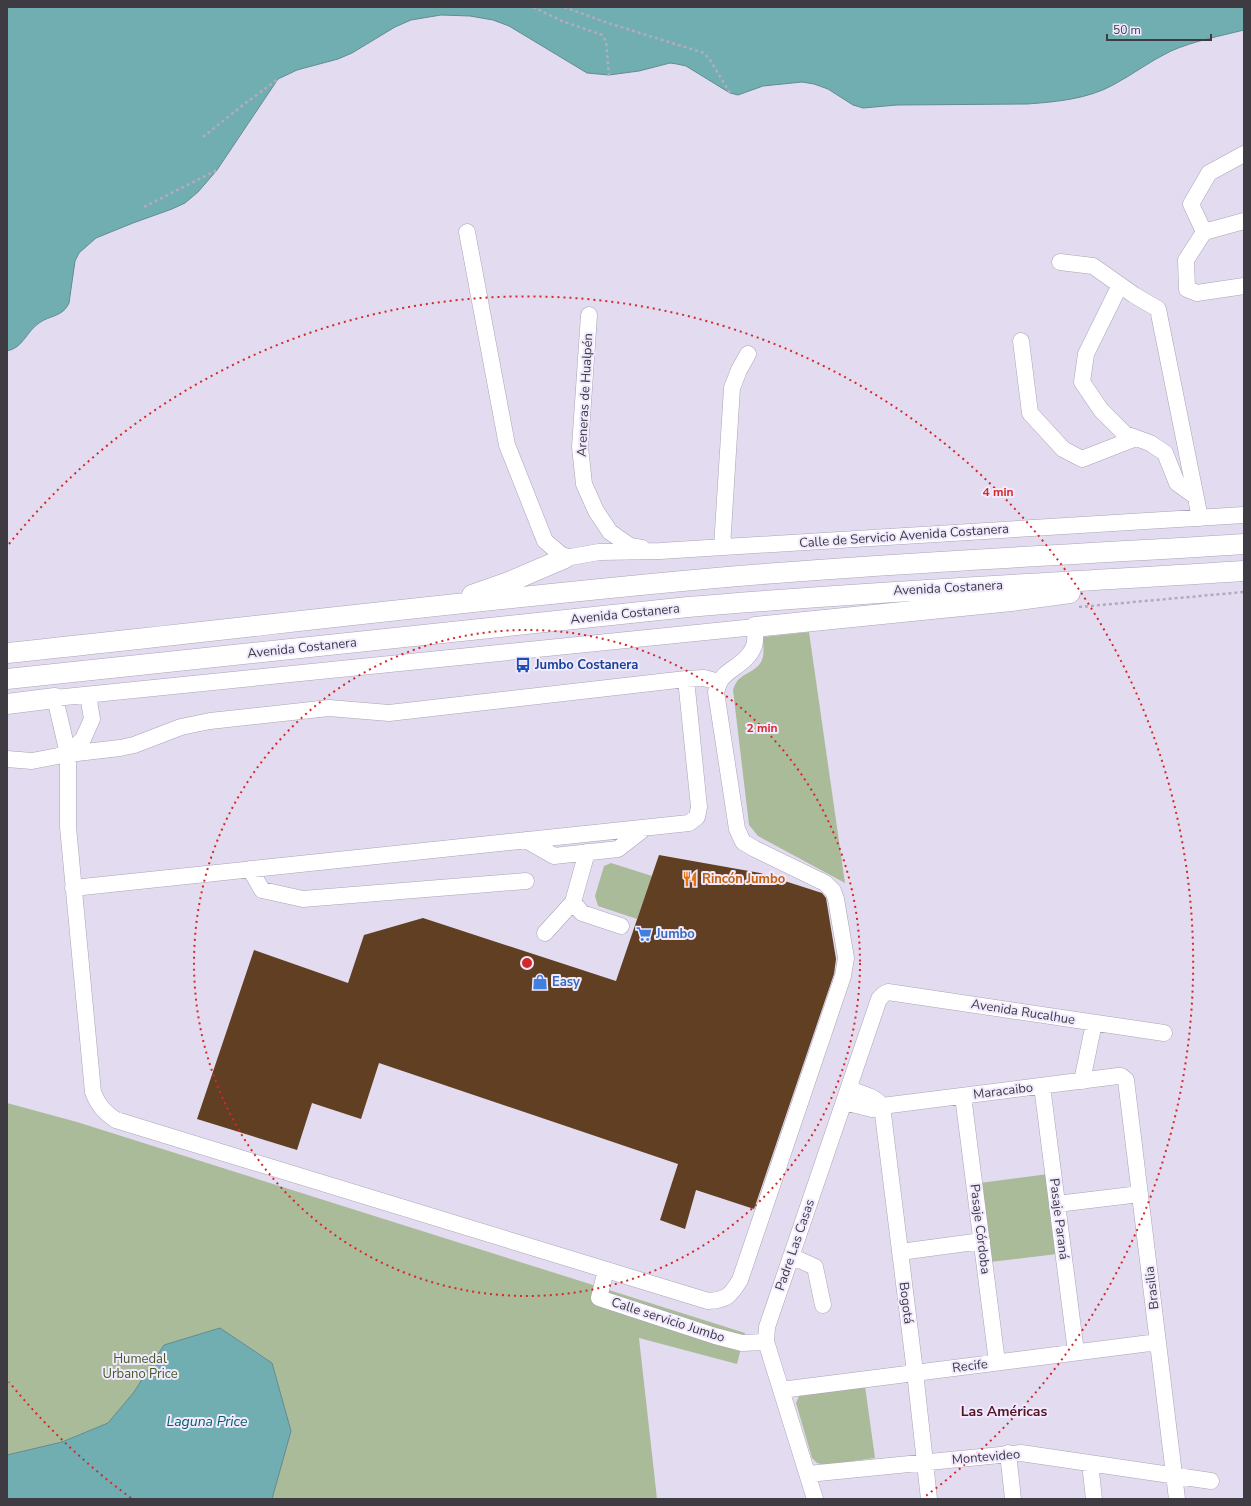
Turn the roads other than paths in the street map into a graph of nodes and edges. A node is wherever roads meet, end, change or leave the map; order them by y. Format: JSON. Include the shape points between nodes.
{"nodes":[{"id":1,"x":1244,"y":154,"type":"edge"},
{"id":2,"x":1243,"y":226,"type":"edge"},
{"id":3,"x":467,"y":232,"type":"dead end"},
{"id":4,"x":1204,"y":232,"type":"junction"},
{"id":5,"x":1060,"y":262,"type":"dead end"},
{"id":6,"x":1120,"y":285,"type":"junction"},
{"id":7,"x":1244,"y":286,"type":"edge"},
{"id":8,"x":589,"y":315,"type":"dead end"},
{"id":9,"x":1021,"y":341,"type":"dead end"},
{"id":10,"x":748,"y":354,"type":"dead end"},
{"id":11,"x":1136,"y":438,"type":"junction"},
{"id":12,"x":1195,"y":496,"type":"junction"},
{"id":13,"x":1244,"y":515,"type":"edge"},
{"id":14,"x":1200,"y":518,"type":"junction"},
{"id":15,"x":1244,"y":544,"type":"edge"},
{"id":16,"x":722,"y":547,"type":"junction"},
{"id":17,"x":660,"y":551,"type":"junction"},
{"id":18,"x":564,"y":558,"type":"junction"},
{"id":19,"x":1244,"y":571,"type":"edge"},
{"id":20,"x":1164,"y":576,"type":"junction"},
{"id":21,"x":430,"y":607,"type":"junction"},
{"id":22,"x":756,"y":627,"type":"junction"},
{"id":23,"x":7,"y":653,"type":"edge"},
{"id":24,"x":7,"y":679,"type":"edge"},
{"id":25,"x":686,"y":679,"type":"junction"},
{"id":26,"x":719,"y":682,"type":"junction"},
{"id":27,"x":88,"y":695,"type":"junction"},
{"id":28,"x":55,"y":698,"type":"junction"},
{"id":29,"x":7,"y":704,"type":"edge"},
{"id":30,"x":68,"y":754,"type":"junction"},
{"id":31,"x":7,"y":759,"type":"edge"},
{"id":32,"x":646,"y":827,"type":"junction"},
{"id":33,"x":526,"y":840,"type":"junction"},
{"id":34,"x":587,"y":852,"type":"junction"},
{"id":35,"x":250,"y":869,"type":"junction"},
{"id":36,"x":526,"y":881,"type":"dead end"},
{"id":37,"x":73,"y":888,"type":"junction"},
{"id":38,"x":573,"y":902,"type":"junction"},
{"id":39,"x":621,"y":926,"type":"dead end"},
{"id":40,"x":545,"y":933,"type":"dead end"},
{"id":41,"x":884,"y":994,"type":"joint"},
{"id":42,"x":1094,"y":1023,"type":"junction"},
{"id":43,"x":1164,"y":1033,"type":"dead end"},
{"id":44,"x":1124,"y":1078,"type":"joint"},
{"id":45,"x":1082,"y":1081,"type":"junction"},
{"id":46,"x":1042,"y":1086,"type":"junction"},
{"id":47,"x":847,"y":1095,"type":"junction"},
{"id":48,"x":963,"y":1096,"type":"junction"},
{"id":49,"x":882,"y":1106,"type":"junction"},
{"id":50,"x":1140,"y":1194,"type":"junction"},
{"id":51,"x":1057,"y":1204,"type":"junction"},
{"id":52,"x":982,"y":1241,"type":"junction"},
{"id":53,"x":900,"y":1252,"type":"junction"},
{"id":54,"x":792,"y":1256,"type":"junction"},
{"id":55,"x":606,"y":1270,"type":"junction"},
{"id":56,"x":823,"y":1305,"type":"dead end"},
{"id":57,"x":766,"y":1342,"type":"junction"},
{"id":58,"x":1158,"y":1342,"type":"junction"},
{"id":59,"x":1076,"y":1352,"type":"junction"},
{"id":60,"x":997,"y":1362,"type":"junction"},
{"id":61,"x":915,"y":1372,"type":"junction"},
{"id":62,"x":781,"y":1390,"type":"junction"},
{"id":63,"x":1008,"y":1453,"type":"junction"},
{"id":64,"x":925,"y":1462,"type":"junction"},
{"id":65,"x":1090,"y":1463,"type":"junction"},
{"id":66,"x":808,"y":1474,"type":"junction"},
{"id":67,"x":1175,"y":1476,"type":"junction"},
{"id":68,"x":1211,"y":1481,"type":"dead end"},
{"id":69,"x":816,"y":1499,"type":"edge"},
{"id":70,"x":929,"y":1499,"type":"edge"},
{"id":71,"x":1013,"y":1499,"type":"edge"},
{"id":72,"x":1094,"y":1499,"type":"edge"},
{"id":73,"x":1177,"y":1499,"type":"edge"}],
"edges":[{"from":1,"to":4,"type":"street","via":[[1209,173],[1191,204]]},
{"from":2,"to":4,"type":"street"},
{"from":3,"to":18,"type":"street","via":[[507,445],[545,542]]},
{"from":4,"to":7,"type":"street","via":[[1186,260],[1187,289],[1197,293]]},
{"from":5,"to":6,"type":"street","via":[[1093,266]]},
{"from":6,"to":11,"type":"street","via":[[1086,354],[1082,382],[1101,410],[1125,434]]},
{"from":6,"to":12,"type":"street","via":[[1158,309]]},
{"from":8,"to":17,"type":"street","name":"Areneras de Hualpén","via":[[580,447],[584,484],[596,511],[610,532],[630,546]]},
{"from":9,"to":11,"type":"street","via":[[1030,413],[1063,450],[1082,459]]},
{"from":10,"to":16,"type":"street","via":[[732,388]]},
{"from":11,"to":12,"type":"street","via":[[1165,453],[1177,483]]},
{"from":12,"to":14,"type":"street"},
{"from":13,"to":14,"type":"street","name":"Calle de Servicio Avenida Costanera"},
{"from":14,"to":16,"type":"street","name":"Calle de Servicio Avenida Costanera"},
{"from":15,"to":21,"type":"main road","name":"Avenida Costanera","via":[[784,573]]},
{"from":16,"to":17,"type":"street","name":"Calle de Servicio Avenida Costanera"},
{"from":17,"to":18,"type":"street","name":"Calle de Servicio Avenida Costanera","via":[[599,552]]},
{"from":18,"to":21,"type":"main road","via":[[486,590]]},
{"from":19,"to":20,"type":"main road","name":"Avenida Costanera"},
{"from":20,"to":22,"type":"main road","via":[[1011,601]]},
{"from":20,"to":24,"type":"main road","name":"Avenida Costanera","via":[[846,594],[688,607]]},
{"from":21,"to":23,"type":"main road","name":"Avenida Costanera"},
{"from":22,"to":26,"type":"street","via":[[755,645],[750,654]]},
{"from":22,"to":27,"type":"street"},
{"from":25,"to":26,"type":"street","via":[[704,678]]},
{"from":25,"to":30,"type":"street","via":[[389,713],[329,708],[210,721],[181,727],[134,745]]},
{"from":25,"to":32,"type":"street","via":[[699,807],[697,816],[689,823]]},
{"from":26,"to":55,"type":"street","via":[[716,692],[736,829],[743,842],[825,883],[833,891],[846,958],[843,976],[740,1280],[732,1292],[721,1300],[708,1301]]},
{"from":27,"to":28,"type":"street"},
{"from":27,"to":30,"type":"street","via":[[92,719],[83,739]]},
{"from":28,"to":29,"type":"main road"},
{"from":28,"to":30,"type":"street"},
{"from":30,"to":31,"type":"street","via":[[32,761]]},
{"from":30,"to":37,"type":"street","via":[[68,827]]},
{"from":32,"to":33,"type":"street"},
{"from":32,"to":34,"type":"street","via":[[618,849]]},
{"from":33,"to":34,"type":"street","via":[[554,856]]},
{"from":33,"to":35,"type":"street"},
{"from":34,"to":38,"type":"street"},
{"from":35,"to":36,"type":"street","via":[[262,890],[303,899]]},
{"from":35,"to":37,"type":"street"},
{"from":37,"to":55,"type":"street","via":[[93,1092],[97,1103],[116,1120]]},
{"from":38,"to":39,"type":"street","via":[[582,913]]},
{"from":38,"to":40,"type":"street"},
{"from":41,"to":42,"type":"street","name":"Avenida Rucalhue","via":[[888,992]]},
{"from":41,"to":47,"type":"street","name":"Padre Las Casas","via":[[878,999]]},
{"from":42,"to":43,"type":"street","name":"Avenida Rucalhue"},
{"from":42,"to":45,"type":"street"},
{"from":44,"to":45,"type":"street","name":"Maracaibo","via":[[1118,1076]]},
{"from":44,"to":50,"type":"street","name":"Brasilia","via":[[1127,1083]]},
{"from":45,"to":46,"type":"street","name":"Maracaibo"},
{"from":46,"to":48,"type":"street","name":"Maracaibo"},
{"from":46,"to":51,"type":"street","name":"Pasaje Paraná"},
{"from":47,"to":49,"type":"street","via":[[873,1098]]},
{"from":47,"to":54,"type":"street","name":"Padre Las Casas"},
{"from":48,"to":49,"type":"street","name":"Maracaibo"},
{"from":48,"to":52,"type":"street","name":"Pasaje Córdoba"},
{"from":49,"to":53,"type":"street","name":"Bogotá"},
{"from":50,"to":51,"type":"street"},
{"from":50,"to":58,"type":"street","name":"Brasilia"},
{"from":51,"to":59,"type":"street","name":"Pasaje Paraná"},
{"from":52,"to":53,"type":"street"},
{"from":52,"to":60,"type":"street","name":"Pasaje Córdoba"},
{"from":53,"to":61,"type":"street","name":"Bogotá"},
{"from":54,"to":56,"type":"street","via":[[815,1267]]},
{"from":54,"to":57,"type":"street","name":"Padre Las Casas","via":[[767,1327]]},
{"from":55,"to":57,"type":"street","name":"Calle servicio Jumbo","via":[[599,1298],[715,1336],[742,1343]]},
{"from":57,"to":62,"type":"street","name":"Padre Las Casas"},
{"from":58,"to":59,"type":"street","name":"Recife"},
{"from":58,"to":67,"type":"street","name":"Brasilia"},
{"from":59,"to":60,"type":"street","name":"Recife"},
{"from":60,"to":61,"type":"street","name":"Recife"},
{"from":61,"to":62,"type":"street","name":"Recife"},
{"from":61,"to":64,"type":"street","name":"Bogotá"},
{"from":62,"to":66,"type":"street","name":"Padre Las Casas"},
{"from":63,"to":64,"type":"street","name":"Montevideo"},
{"from":63,"to":65,"type":"street","name":"Montevideo"},
{"from":63,"to":71,"type":"street"},
{"from":64,"to":66,"type":"street","name":"Montevideo"},
{"from":64,"to":70,"type":"street","name":"Bogotá"},
{"from":65,"to":67,"type":"street","name":"Montevideo"},
{"from":65,"to":72,"type":"street"},
{"from":66,"to":69,"type":"street","name":"Padre Las Casas"},
{"from":67,"to":68,"type":"street","name":"Montevideo"},
{"from":67,"to":73,"type":"street","name":"Brasilia"}]}
